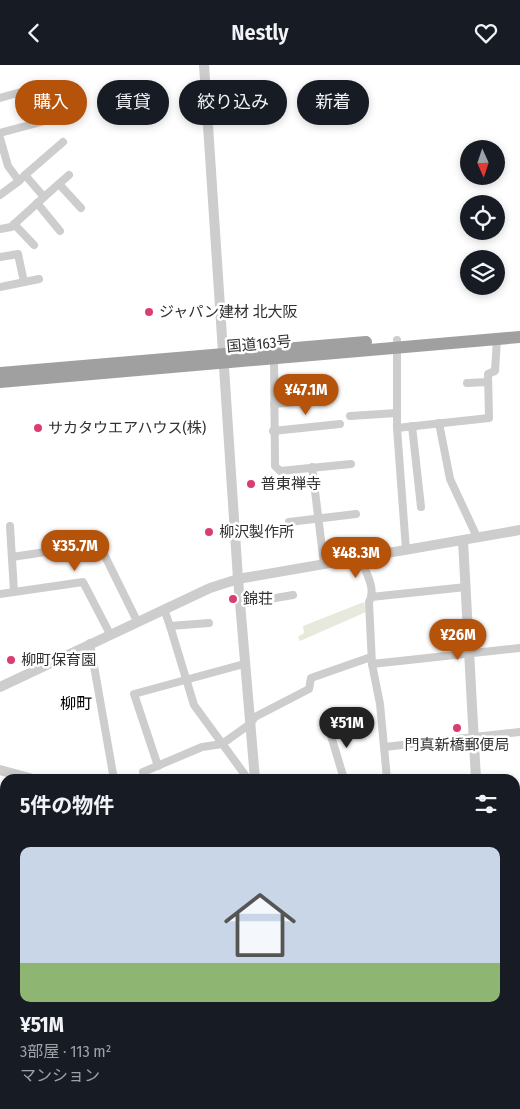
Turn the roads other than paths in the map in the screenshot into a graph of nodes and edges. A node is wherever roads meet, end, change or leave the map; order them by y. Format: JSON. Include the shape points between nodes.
{"nodes":[{"id":1,"x":204,"y":65,"type":"edge"},
{"id":2,"x":15,"y":94,"type":"edge"},
{"id":3,"x":0,"y":98,"type":"edge"},
{"id":4,"x":30,"y":125,"type":"edge"},
{"id":5,"x":0,"y":133,"type":"edge"},
{"id":6,"x":0,"y":139,"type":"edge"},
{"id":7,"x":63,"y":142,"type":"dead end"},
{"id":8,"x":25,"y":175,"type":"junction"},
{"id":9,"x":70,"y":175,"type":"dead end"},
{"id":10,"x":19,"y":181,"type":"junction"},
{"id":11,"x":59,"y":184,"type":"junction"},
{"id":12,"x":0,"y":195,"type":"edge"},
{"id":13,"x":44,"y":197,"type":"junction"},
{"id":14,"x":37,"y":203,"type":"junction"},
{"id":15,"x":81,"y":208,"type":"dead end"},
{"id":16,"x":14,"y":224,"type":"junction"},
{"id":17,"x":0,"y":229,"type":"edge"},
{"id":18,"x":60,"y":231,"type":"dead end"},
{"id":19,"x":34,"y":245,"type":"dead end"},
{"id":20,"x":0,"y":257,"type":"edge"},
{"id":21,"x":39,"y":279,"type":"dead end"},
{"id":22,"x":24,"y":282,"type":"junction"},
{"id":23,"x":0,"y":287,"type":"edge"},
{"id":24,"x":520,"y":329,"type":"edge"},
{"id":25,"x":520,"y":337,"type":"edge"},
{"id":26,"x":497,"y":339,"type":"junction"},
{"id":27,"x":397,"y":344,"type":"junction"},
{"id":28,"x":274,"y":355,"type":"junction"},
{"id":29,"x":225,"y":359,"type":"junction"},
{"id":30,"x":0,"y":373,"type":"edge"},
{"id":31,"x":0,"y":382,"type":"edge"},
{"id":32,"x":488,"y":382,"type":"junction"},
{"id":33,"x":467,"y":383,"type":"dead end"},
{"id":34,"x":327,"y":399,"type":"dead end"},
{"id":35,"x":274,"y":404,"type":"junction"},
{"id":36,"x":397,"y":413,"type":"junction"},
{"id":37,"x":350,"y":416,"type":"dead end"},
{"id":38,"x":340,"y":423,"type":"dead end"},
{"id":39,"x":440,"y":423,"type":"junction"},
{"id":40,"x":412,"y":426,"type":"junction"},
{"id":41,"x":397,"y":428,"type":"junction"},
{"id":42,"x":273,"y":431,"type":"junction"},
{"id":43,"x":351,"y":464,"type":"dead end"},
{"id":44,"x":312,"y":467,"type":"junction"},
{"id":45,"x":421,"y":507,"type":"dead end"},
{"id":46,"x":356,"y":514,"type":"dead end"},
{"id":47,"x":319,"y":519,"type":"junction"},
{"id":48,"x":289,"y":522,"type":"dead end"},
{"id":49,"x":10,"y":526,"type":"dead end"},
{"id":50,"x":520,"y":530,"type":"edge"},
{"id":51,"x":477,"y":537,"type":"junction"},
{"id":52,"x":463,"y":541,"type":"junction"},
{"id":53,"x":406,"y":550,"type":"junction"},
{"id":54,"x":12,"y":557,"type":"junction"},
{"id":55,"x":360,"y":558,"type":"junction"},
{"id":56,"x":324,"y":564,"type":"junction"},
{"id":57,"x":238,"y":579,"type":"junction"},
{"id":58,"x":466,"y":587,"type":"junction"},
{"id":59,"x":14,"y":592,"type":"junction"},
{"id":60,"x":0,"y":593,"type":"edge"},
{"id":61,"x":293,"y":595,"type":"dead end"},
{"id":62,"x":371,"y":597,"type":"junction"},
{"id":63,"x":240,"y":604,"type":"junction"},
{"id":64,"x":164,"y":609,"type":"junction"},
{"id":65,"x":137,"y":621,"type":"junction"},
{"id":66,"x":209,"y":623,"type":"dead end"},
{"id":67,"x":170,"y":626,"type":"junction"},
{"id":68,"x":110,"y":634,"type":"junction"},
{"id":69,"x":90,"y":643,"type":"junction"},
{"id":70,"x":520,"y":648,"type":"edge"},
{"id":71,"x":470,"y":653,"type":"junction"},
{"id":72,"x":371,"y":660,"type":"junction"},
{"id":73,"x":244,"y":663,"type":"junction"},
{"id":74,"x":186,"y":679,"type":"junction"},
{"id":75,"x":0,"y":687,"type":"edge"},
{"id":76,"x":250,"y":724,"type":"junction"},
{"id":77,"x":329,"y":729,"type":"dead end"},
{"id":78,"x":520,"y":733,"type":"edge"},
{"id":79,"x":474,"y":737,"type":"junction"},
{"id":80,"x":222,"y":744,"type":"junction"},
{"id":81,"x":384,"y":747,"type":"junction"},
{"id":82,"x":158,"y":766,"type":"junction"},
{"id":83,"x":0,"y":770,"type":"edge"},
{"id":84,"x":143,"y":773,"type":"dead end"},
{"id":85,"x":14,"y":774,"type":"edge"},
{"id":86,"x":113,"y":774,"type":"dead end"},
{"id":87,"x":244,"y":774,"type":"edge"},
{"id":88,"x":255,"y":774,"type":"edge"},
{"id":89,"x":342,"y":774,"type":"edge"},
{"id":90,"x":387,"y":774,"type":"edge"},
{"id":91,"x":476,"y":774,"type":"edge"}],
"edges":[{"from":1,"to":29,"type":"street"},
{"from":2,"to":3,"type":"street"},
{"from":4,"to":5,"type":"street"},
{"from":6,"to":10,"type":"street","via":[[8,166]]},
{"from":7,"to":8,"type":"street"},
{"from":8,"to":10,"type":"street"},
{"from":8,"to":13,"type":"street"},
{"from":9,"to":11,"type":"street"},
{"from":10,"to":12,"type":"street"},
{"from":11,"to":13,"type":"street"},
{"from":11,"to":15,"type":"street"},
{"from":13,"to":14,"type":"street"},
{"from":14,"to":16,"type":"street"},
{"from":14,"to":18,"type":"street"},
{"from":16,"to":17,"type":"street"},
{"from":16,"to":19,"type":"street"},
{"from":20,"to":22,"type":"street","via":[[18,254]]},
{"from":21,"to":22,"type":"street"},
{"from":22,"to":23,"type":"street"},
{"from":24,"to":27,"type":"highway","name":"国道163号"},
{"from":25,"to":26,"type":"highway","name":"国道163号"},
{"from":26,"to":27,"type":"highway","name":"国道163号"},
{"from":26,"to":32,"type":"street","via":[[495,371],[488,375]]},
{"from":27,"to":28,"type":"highway","name":"国道163号"},
{"from":27,"to":36,"type":"street"},
{"from":28,"to":29,"type":"highway","name":"国道163号"},
{"from":28,"to":35,"type":"street"},
{"from":29,"to":30,"type":"highway","name":"国道163号"},
{"from":29,"to":31,"type":"highway","name":"国道163号"},
{"from":29,"to":57,"type":"street"},
{"from":32,"to":33,"type":"street"},
{"from":32,"to":39,"type":"street","via":[[489,419]]},
{"from":34,"to":35,"type":"street"},
{"from":35,"to":42,"type":"street"},
{"from":36,"to":37,"type":"street"},
{"from":36,"to":41,"type":"street"},
{"from":38,"to":42,"type":"street"},
{"from":39,"to":40,"type":"street"},
{"from":39,"to":51,"type":"street","via":[[450,479]]},
{"from":40,"to":41,"type":"street"},
{"from":40,"to":45,"type":"street"},
{"from":41,"to":53,"type":"street"},
{"from":42,"to":44,"type":"street","via":[[275,466],[280,471]]},
{"from":43,"to":44,"type":"street"},
{"from":44,"to":47,"type":"street"},
{"from":46,"to":47,"type":"street"},
{"from":47,"to":48,"type":"street"},
{"from":47,"to":56,"type":"street"},
{"from":49,"to":54,"type":"street"},
{"from":50,"to":51,"type":"street"},
{"from":51,"to":52,"type":"street"},
{"from":52,"to":53,"type":"street"},
{"from":52,"to":58,"type":"street"},
{"from":53,"to":55,"type":"street"},
{"from":54,"to":59,"type":"street"},
{"from":54,"to":65,"type":"street","via":[[99,544]]},
{"from":55,"to":56,"type":"street"},
{"from":55,"to":62,"type":"street","via":[[371,587]]},
{"from":56,"to":57,"type":"street"},
{"from":57,"to":63,"type":"street"},
{"from":57,"to":64,"type":"street"},
{"from":58,"to":62,"type":"street"},
{"from":58,"to":71,"type":"street"},
{"from":59,"to":60,"type":"street"},
{"from":59,"to":68,"type":"street","via":[[83,582]]},
{"from":61,"to":63,"type":"street"},
{"from":62,"to":72,"type":"street","via":[[368,602]]},
{"from":63,"to":73,"type":"street"},
{"from":64,"to":65,"type":"street"},
{"from":64,"to":67,"type":"street"},
{"from":65,"to":68,"type":"street"},
{"from":66,"to":67,"type":"street"},
{"from":67,"to":74,"type":"street"},
{"from":68,"to":69,"type":"street"},
{"from":69,"to":75,"type":"street"},
{"from":69,"to":86,"type":"street"},
{"from":70,"to":71,"type":"street"},
{"from":71,"to":72,"type":"street"},
{"from":71,"to":79,"type":"street"},
{"from":72,"to":76,"type":"street","via":[[311,678],[309,689],[255,717]]},
{"from":72,"to":81,"type":"street"},
{"from":73,"to":74,"type":"street"},
{"from":73,"to":76,"type":"street"},
{"from":74,"to":80,"type":"street","via":[[194,705]]},
{"from":74,"to":82,"type":"street","via":[[134,694]]},
{"from":76,"to":80,"type":"street"},
{"from":76,"to":88,"type":"street"},
{"from":77,"to":89,"type":"street"},
{"from":78,"to":79,"type":"street"},
{"from":79,"to":81,"type":"street"},
{"from":79,"to":91,"type":"street"},
{"from":80,"to":82,"type":"street","via":[[202,747]]},
{"from":80,"to":87,"type":"street"},
{"from":81,"to":90,"type":"street"},
{"from":82,"to":84,"type":"street"},
{"from":83,"to":85,"type":"street"}]}
